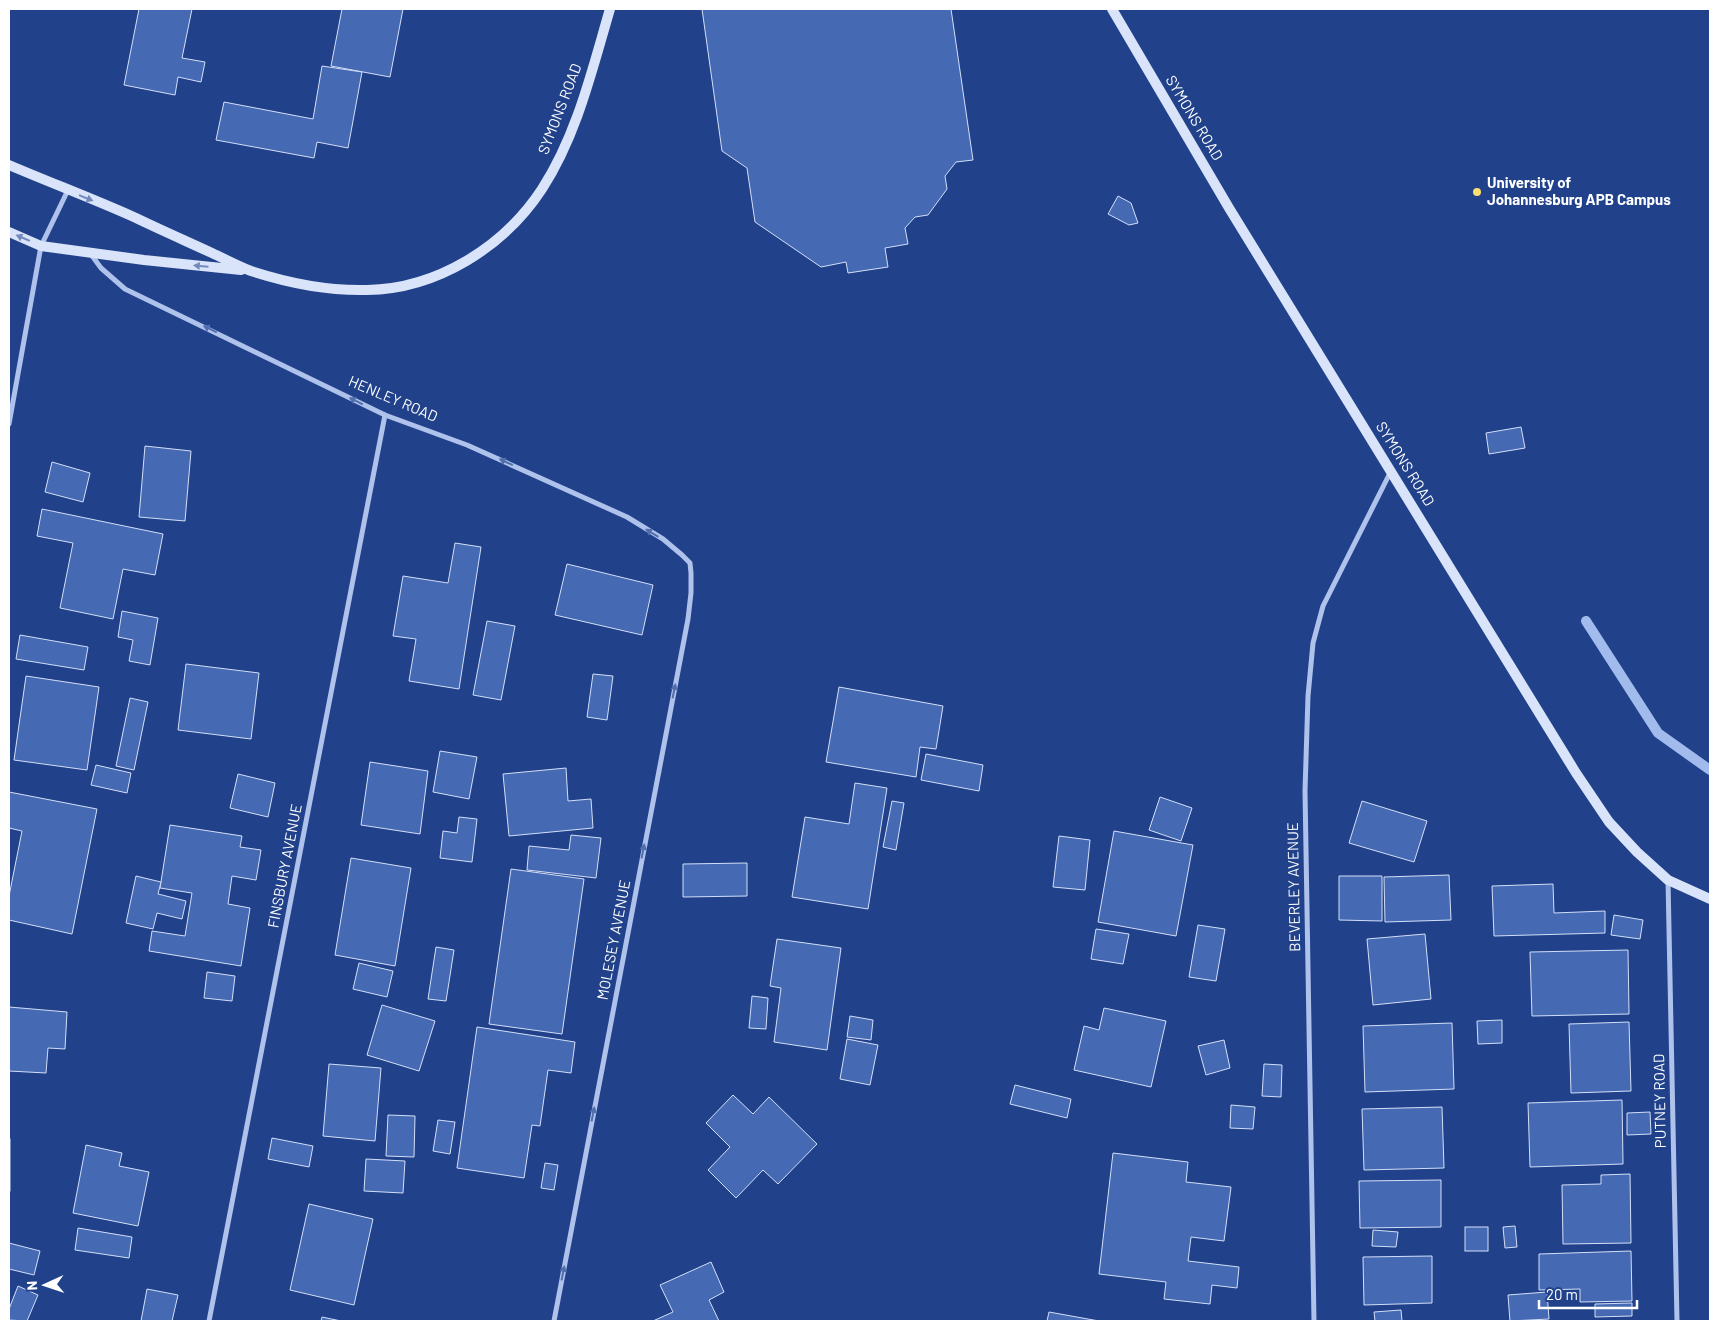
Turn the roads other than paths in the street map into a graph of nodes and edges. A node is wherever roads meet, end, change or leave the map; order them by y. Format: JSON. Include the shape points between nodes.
{"nodes":[{"id":1,"x":610,"y":9,"type":"edge"},
{"id":2,"x":1112,"y":9,"type":"edge"},
{"id":3,"x":9,"y":165,"type":"edge"},
{"id":4,"x":68,"y":190,"type":"junction"},
{"id":5,"x":9,"y":232,"type":"edge"},
{"id":6,"x":42,"y":246,"type":"junction"},
{"id":7,"x":90,"y":253,"type":"junction"},
{"id":8,"x":249,"y":270,"type":"junction"},
{"id":9,"x":385,"y":415,"type":"junction"},
{"id":10,"x":9,"y":424,"type":"edge"},
{"id":11,"x":1391,"y":470,"type":"junction"},
{"id":12,"x":690,"y":563,"type":"joint"},
{"id":13,"x":1668,"y":880,"type":"junction"},
{"id":14,"x":1710,"y":899,"type":"edge"},
{"id":15,"x":209,"y":1321,"type":"edge"},
{"id":16,"x":554,"y":1321,"type":"edge"},
{"id":17,"x":1314,"y":1321,"type":"edge"},
{"id":18,"x":1677,"y":1321,"type":"edge"}],
"edges":[{"from":1,"to":8,"type":"main road","name":"SYMONS ROAD","via":[[582,103],[564,148],[526,211],[481,253],[428,278],[394,288],[368,290],[306,285]]},
{"from":2,"to":11,"type":"main road","name":"SYMONS ROAD","via":[[1234,216]]},
{"from":3,"to":4,"type":"main road"},
{"from":4,"to":6,"type":"street"},
{"from":4,"to":8,"type":"main road","one_way":true},
{"from":6,"to":5,"type":"main road","one_way":true},
{"from":6,"to":7,"type":"main road"},
{"from":6,"to":10,"type":"street"},
{"from":8,"to":7,"type":"main road","one_way":true},
{"from":9,"to":7,"type":"street","name":"HENLEY ROAD","one_way":true,"via":[[125,289],[101,268]]},
{"from":12,"to":9,"type":"street","name":"HENLEY ROAD","one_way":true,"via":[[662,539],[627,517],[467,444]]},
{"from":9,"to":15,"type":"street","name":"FINSBURY AVENUE"},
{"from":11,"to":13,"type":"main road","name":"SYMONS ROAD","via":[[1609,822]]},
{"from":11,"to":17,"type":"street","name":"BEVERLEY AVENUE","via":[[1323,606],[1313,643],[1305,791]]},
{"from":16,"to":12,"type":"street","name":"MOLESEY AVENUE","one_way":true,"via":[[688,619]]},
{"from":13,"to":14,"type":"main road","name":"SYMONS ROAD"},
{"from":13,"to":18,"type":"street","name":"PUTNEY ROAD"}]}
